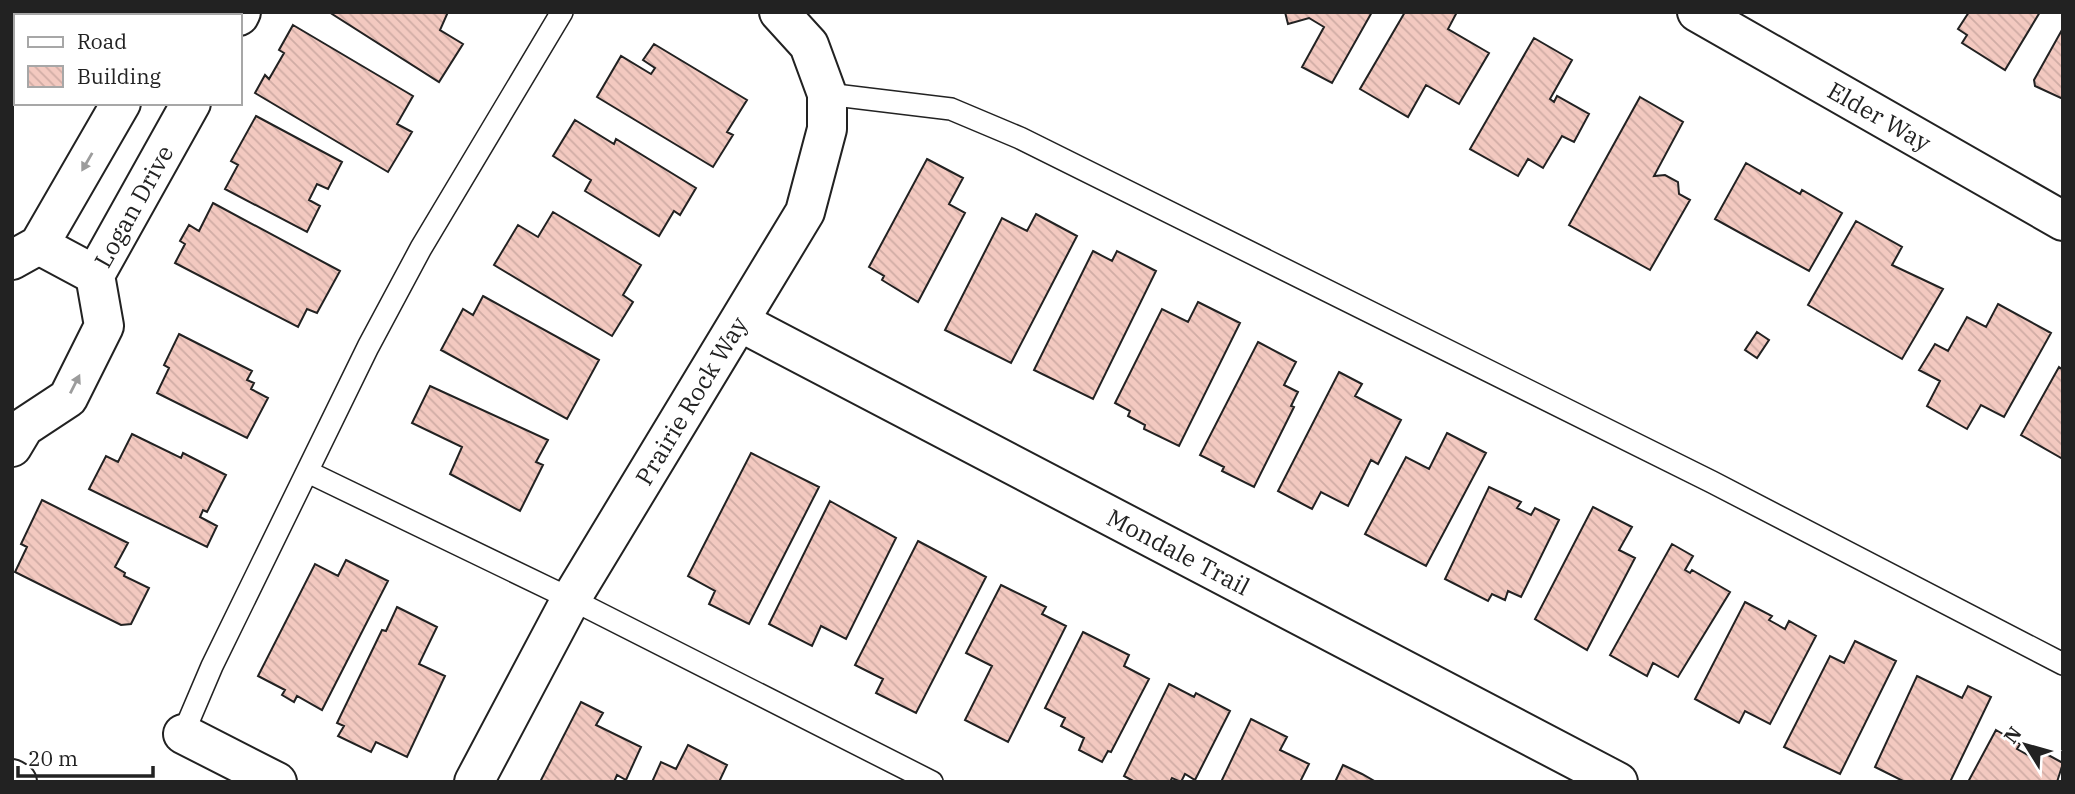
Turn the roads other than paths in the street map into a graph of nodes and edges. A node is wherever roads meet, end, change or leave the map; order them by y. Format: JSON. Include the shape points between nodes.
{"nodes":[{"id":1,"x":562,"y":12,"type":"edge"},
{"id":2,"x":779,"y":12,"type":"edge"},
{"id":3,"x":1697,"y":12,"type":"edge"},
{"id":4,"x":827,"y":94,"type":"junction"},
{"id":5,"x":120,"y":105,"type":"edge"},
{"id":6,"x":190,"y":105,"type":"edge"},
{"id":7,"x":2063,"y":221,"type":"edge"},
{"id":8,"x":26,"y":252,"type":"edge"},
{"id":9,"x":95,"y":275,"type":"junction"},
{"id":10,"x":740,"y":323,"type":"junction"},
{"id":11,"x":16,"y":431,"type":"edge"},
{"id":12,"x":308,"y":472,"type":"junction"},
{"id":13,"x":571,"y":599,"type":"junction"},
{"id":14,"x":2063,"y":664,"type":"edge"},
{"id":15,"x":183,"y":734,"type":"joint"},
{"id":16,"x":12,"y":779,"type":"edge"},
{"id":17,"x":17,"y":782,"type":"edge"},
{"id":18,"x":277,"y":782,"type":"edge"},
{"id":19,"x":474,"y":782,"type":"edge"},
{"id":20,"x":932,"y":782,"type":"edge"},
{"id":21,"x":1618,"y":782,"type":"edge"}],
"edges":[{"from":1,"to":12,"type":"lane","via":[[421,248]]},
{"from":2,"to":4,"type":"street","name":"Prairie Rock Way","via":[[809,45]]},
{"from":3,"to":7,"type":"street","name":"Elder Way"},
{"from":4,"to":10,"type":"street","name":"Prairie Rock Way","via":[[827,129],[805,212]]},
{"from":4,"to":14,"type":"lane","via":[[951,109],[1020,138],[1712,482]]},
{"from":5,"to":8,"type":"street","one_way":true},
{"from":6,"to":9,"type":"street","name":"Logan Drive"},
{"from":8,"to":9,"type":"street"},
{"from":11,"to":9,"type":"street","name":"Logan Drive","one_way":true,"via":[[68,398],[104,326]]},
{"from":10,"to":13,"type":"street","name":"Prairie Rock Way"},
{"from":10,"to":21,"type":"street","name":"Mondale Trail"},
{"from":12,"to":13,"type":"lane"},
{"from":12,"to":15,"type":"lane"},
{"from":13,"to":19,"type":"street","name":"Prairie Rock Way"},
{"from":13,"to":20,"type":"lane"},
{"from":15,"to":18,"type":"street"},
{"from":16,"to":17,"type":"street"}]}
